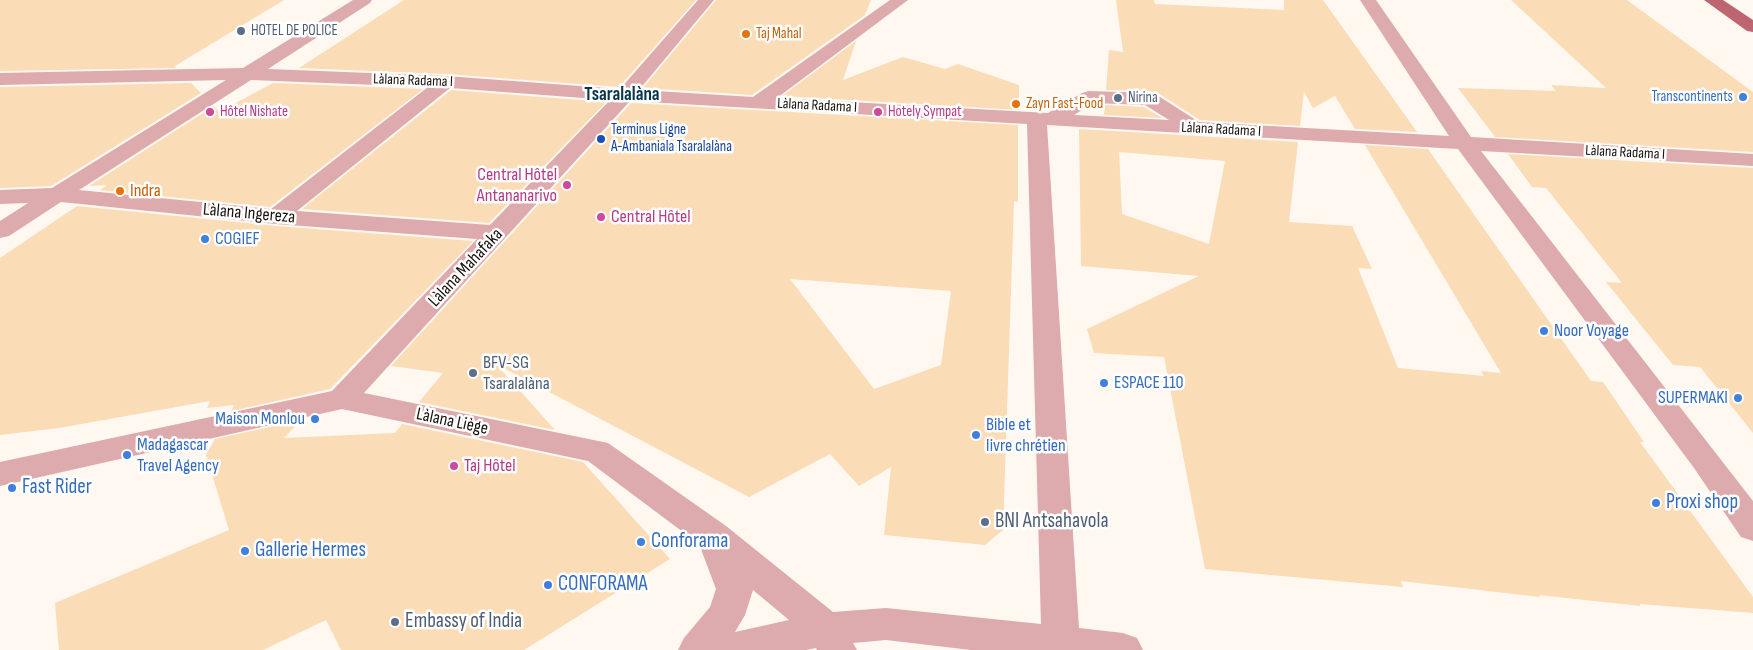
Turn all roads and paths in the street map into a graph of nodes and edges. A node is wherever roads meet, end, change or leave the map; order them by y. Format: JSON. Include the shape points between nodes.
{"nodes":[{"id":1,"x":364,"y":0,"type":"edge"},
{"id":2,"x":706,"y":0,"type":"edge"},
{"id":3,"x":900,"y":0,"type":"edge"},
{"id":4,"x":1368,"y":0,"type":"edge"},
{"id":5,"x":1712,"y":0,"type":"edge"},
{"id":6,"x":1753,"y":27,"type":"edge"},
{"id":7,"x":245,"y":74,"type":"junction"},
{"id":8,"x":0,"y":79,"type":"edge"},
{"id":9,"x":446,"y":82,"type":"junction"},
{"id":10,"x":625,"y":95,"type":"junction"},
{"id":11,"x":757,"y":103,"type":"junction"},
{"id":12,"x":1044,"y":120,"type":"junction"},
{"id":13,"x":1466,"y":144,"type":"junction"},
{"id":14,"x":1753,"y":160,"type":"edge"},
{"id":15,"x":56,"y":195,"type":"junction"},
{"id":16,"x":0,"y":198,"type":"edge"},
{"id":17,"x":276,"y":217,"type":"junction"},
{"id":18,"x":0,"y":231,"type":"edge"},
{"id":19,"x":498,"y":234,"type":"junction"},
{"id":20,"x":342,"y":399,"type":"junction"},
{"id":21,"x":0,"y":474,"type":"edge"},
{"id":22,"x":1753,"y":527,"type":"edge"},
{"id":23,"x":714,"y":536,"type":"junction"},
{"id":24,"x":832,"y":640,"type":"edge"},
{"id":25,"x":1060,"y":647,"type":"edge"},
{"id":26,"x":698,"y":650,"type":"edge"},
{"id":27,"x":730,"y":650,"type":"edge"},
{"id":28,"x":1123,"y":650,"type":"edge"}],
"edges":[{"from":1,"to":7,"type":"street"},
{"from":2,"to":10,"type":"street","name":"Làlana Mahafaka"},
{"from":3,"to":11,"type":"street"},
{"from":4,"to":13,"type":"street"},
{"from":5,"to":6,"type":"main road"},
{"from":7,"to":8,"type":"street","name":"Làlana Radama I"},
{"from":7,"to":9,"type":"street","name":"Làlana Radama I"},
{"from":7,"to":15,"type":"street"},
{"from":9,"to":10,"type":"street","name":"Làlana Radama I"},
{"from":9,"to":17,"type":"street"},
{"from":10,"to":11,"type":"street","name":"Làlana Radama I"},
{"from":10,"to":19,"type":"street","name":"Làlana Mahafaka"},
{"from":11,"to":12,"type":"street","name":"Làlana Radama I"},
{"from":12,"to":13,"type":"street","name":"Làlana Radama I"},
{"from":12,"to":25,"type":"street"},
{"from":13,"to":14,"type":"street","name":"Làlana Radama I"},
{"from":13,"to":22,"type":"street","via":[[1706,460]]},
{"from":15,"to":16,"type":"street","name":"Làlana Ingereza"},
{"from":15,"to":17,"type":"street","name":"Làlana Ingereza"},
{"from":15,"to":18,"type":"street"},
{"from":17,"to":19,"type":"street","name":"Làlana Ingereza"},
{"from":19,"to":20,"type":"street","name":"Làlana Mahafaka"},
{"from":20,"to":21,"type":"street","name":"Làlana Liège"},
{"from":20,"to":23,"type":"street","name":"Làlana Liège","via":[[596,451]]},
{"from":23,"to":24,"type":"street","name":"Làlana Liège"},
{"from":23,"to":26,"type":"street","via":[[735,590],[726,615]]},
{"from":24,"to":25,"type":"street","via":[[886,624]]},
{"from":24,"to":27,"type":"street"},
{"from":25,"to":28,"type":"street"}]}
